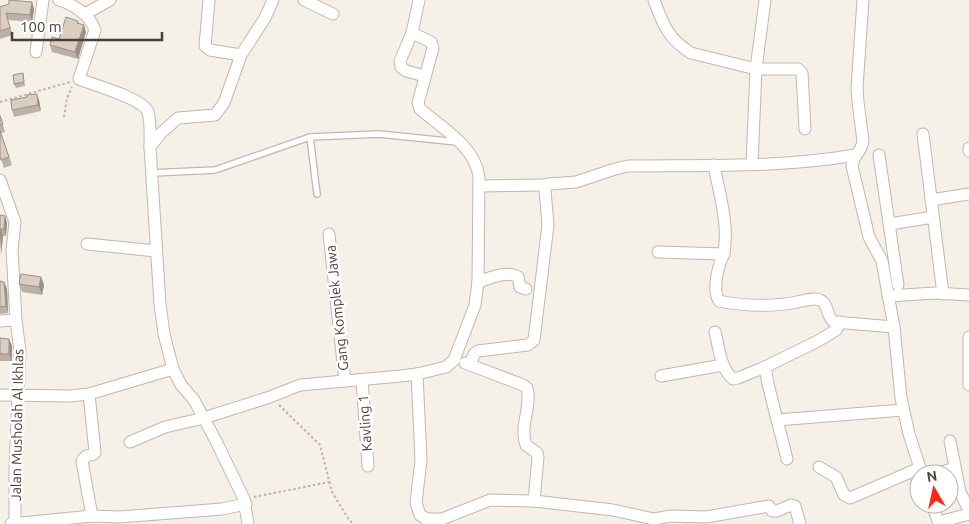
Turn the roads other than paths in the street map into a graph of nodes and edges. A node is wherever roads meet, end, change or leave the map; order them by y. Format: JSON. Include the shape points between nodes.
{"nodes":[{"id":1,"x":43,"y":0,"type":"edge"},
{"id":2,"x":110,"y":0,"type":"edge"},
{"id":3,"x":210,"y":0,"type":"edge"},
{"id":4,"x":273,"y":0,"type":"edge"},
{"id":5,"x":304,"y":0,"type":"edge"},
{"id":6,"x":419,"y":0,"type":"edge"},
{"id":7,"x":654,"y":0,"type":"edge"},
{"id":8,"x":765,"y":0,"type":"edge"},
{"id":9,"x":863,"y":0,"type":"edge"},
{"id":10,"x":64,"y":1,"type":"edge"},
{"id":11,"x":85,"y":14,"type":"junction"},
{"id":12,"x":333,"y":14,"type":"dead end"},
{"id":13,"x":412,"y":33,"type":"junction"},
{"id":14,"x":36,"y":52,"type":"dead end"},
{"id":15,"x":241,"y":55,"type":"junction"},
{"id":16,"x":756,"y":69,"type":"junction"},
{"id":17,"x":425,"y":76,"type":"junction"},
{"id":18,"x":805,"y":129,"type":"dead end"},
{"id":19,"x":923,"y":134,"type":"dead end"},
{"id":20,"x":310,"y":137,"type":"junction"},
{"id":21,"x":460,"y":142,"type":"junction"},
{"id":22,"x":150,"y":147,"type":"junction"},
{"id":23,"x":855,"y":155,"type":"junction"},
{"id":24,"x":879,"y":155,"type":"dead end"},
{"id":25,"x":714,"y":164,"type":"junction"},
{"id":26,"x":752,"y":164,"type":"junction"},
{"id":27,"x":152,"y":173,"type":"junction"},
{"id":28,"x":0,"y":180,"type":"edge"},
{"id":29,"x":546,"y":185,"type":"junction"},
{"id":30,"x":479,"y":186,"type":"junction"},
{"id":31,"x":317,"y":194,"type":"dead end"},
{"id":32,"x":969,"y":194,"type":"edge"},
{"id":33,"x":931,"y":200,"type":"junction"},
{"id":34,"x":933,"y":216,"type":"junction"},
{"id":35,"x":890,"y":224,"type":"junction"},
{"id":36,"x":329,"y":234,"type":"dead end"},
{"id":37,"x":87,"y":244,"type":"dead end"},
{"id":38,"x":156,"y":251,"type":"junction"},
{"id":39,"x":658,"y":252,"type":"dead end"},
{"id":40,"x":724,"y":254,"type":"junction"},
{"id":41,"x":478,"y":282,"type":"junction"},
{"id":42,"x":898,"y":285,"type":"dead end"},
{"id":43,"x":526,"y":289,"type":"dead end"},
{"id":44,"x":943,"y":294,"type":"junction"},
{"id":45,"x":969,"y":295,"type":"edge"},
{"id":46,"x":888,"y":296,"type":"junction"},
{"id":47,"x":16,"y":320,"type":"junction"},
{"id":48,"x":0,"y":321,"type":"edge"},
{"id":49,"x":840,"y":322,"type":"junction"},
{"id":50,"x":894,"y":326,"type":"junction"},
{"id":51,"x":715,"y":332,"type":"dead end"},
{"id":52,"x":969,"y":337,"type":"edge"},
{"id":53,"x":454,"y":360,"type":"junction"},
{"id":54,"x":470,"y":365,"type":"junction"},
{"id":55,"x":723,"y":365,"type":"junction"},
{"id":56,"x":765,"y":368,"type":"junction"},
{"id":57,"x":173,"y":369,"type":"junction"},
{"id":58,"x":416,"y":374,"type":"junction"},
{"id":59,"x":661,"y":376,"type":"dead end"},
{"id":60,"x":362,"y":380,"type":"junction"},
{"id":61,"x":346,"y":381,"type":"junction"},
{"id":62,"x":969,"y":385,"type":"edge"},
{"id":63,"x":90,"y":394,"type":"junction"},
{"id":64,"x":0,"y":395,"type":"edge"},
{"id":65,"x":18,"y":396,"type":"junction"},
{"id":66,"x":903,"y":410,"type":"junction"},
{"id":67,"x":204,"y":418,"type":"junction"},
{"id":68,"x":777,"y":420,"type":"junction"},
{"id":69,"x":950,"y":441,"type":"dead end"},
{"id":70,"x":130,"y":442,"type":"dead end"},
{"id":71,"x":787,"y":459,"type":"dead end"},
{"id":72,"x":919,"y":464,"type":"edge"},
{"id":73,"x":954,"y":464,"type":"edge"},
{"id":74,"x":368,"y":466,"type":"dead end"},
{"id":75,"x":819,"y":467,"type":"dead end"},
{"id":76,"x":909,"y":476,"type":"edge"},
{"id":77,"x":959,"y":485,"type":"edge"},
{"id":78,"x":245,"y":501,"type":"junction"},
{"id":79,"x":534,"y":501,"type":"junction"},
{"id":80,"x":969,"y":510,"type":"edge"},
{"id":81,"x":742,"y":512,"type":"junction"},
{"id":82,"x":969,"y":514,"type":"edge"},
{"id":83,"x":92,"y":516,"type":"junction"},
{"id":84,"x":672,"y":520,"type":"edge"},
{"id":85,"x":427,"y":522,"type":"edge"},
{"id":86,"x":939,"y":523,"type":"edge"},
{"id":87,"x":10,"y":524,"type":"edge"},
{"id":88,"x":16,"y":524,"type":"edge"},
{"id":89,"x":248,"y":524,"type":"edge"},
{"id":90,"x":744,"y":524,"type":"edge"},
{"id":91,"x":800,"y":524,"type":"edge"}],
"edges":[{"from":1,"to":14,"type":"street"},
{"from":2,"to":11,"type":"street"},
{"from":3,"to":15,"type":"street","via":[[205,46],[210,50]]},
{"from":4,"to":15,"type":"street"},
{"from":5,"to":12,"type":"street"},
{"from":6,"to":13,"type":"street"},
{"from":7,"to":16,"type":"street","via":[[667,31],[682,48]]},
{"from":8,"to":16,"type":"street"},
{"from":9,"to":23,"type":"street","via":[[857,88],[863,141]]},
{"from":10,"to":11,"type":"street"},
{"from":11,"to":22,"type":"street","via":[[93,25],[94,34],[79,80],[132,99],[146,108]]},
{"from":13,"to":17,"type":"street","via":[[431,42],[433,48]]},
{"from":13,"to":17,"type":"street","via":[[400,61],[401,67]]},
{"from":15,"to":22,"type":"street","via":[[224,103],[215,115],[178,118]]},
{"from":16,"to":18,"type":"street","via":[[794,68],[802,73]]},
{"from":16,"to":26,"type":"street"},
{"from":17,"to":21,"type":"street","via":[[419,96],[420,110]]},
{"from":19,"to":33,"type":"street"},
{"from":20,"to":21,"type":"lane","via":[[378,134]]},
{"from":20,"to":27,"type":"lane","via":[[215,170]]},
{"from":20,"to":31,"type":"lane"},
{"from":21,"to":30,"type":"street","via":[[478,168]]},
{"from":22,"to":27,"type":"street"},
{"from":23,"to":26,"type":"street","via":[[825,161]]},
{"from":23,"to":46,"type":"street","via":[[852,166],[859,201],[872,244],[882,261]]},
{"from":24,"to":35,"type":"street"},
{"from":25,"to":26,"type":"street"},
{"from":25,"to":29,"type":"street","via":[[628,166],[576,182]]},
{"from":25,"to":40,"type":"street","via":[[725,230]]},
{"from":27,"to":38,"type":"street"},
{"from":28,"to":47,"type":"street","name":"Jalan Musholah Al Ikhlas","via":[[15,222],[12,250]]},
{"from":29,"to":30,"type":"street"},
{"from":29,"to":54,"type":"street","via":[[548,225],[534,340],[528,344],[478,351]]},
{"from":30,"to":41,"type":"street"},
{"from":32,"to":33,"type":"street"},
{"from":33,"to":34,"type":"street"},
{"from":34,"to":35,"type":"street"},
{"from":34,"to":44,"type":"street"},
{"from":35,"to":42,"type":"street"},
{"from":36,"to":61,"type":"street","name":"Gang Komplek Jawa"},
{"from":37,"to":38,"type":"street"},
{"from":38,"to":57,"type":"street","via":[[164,334]]},
{"from":39,"to":40,"type":"street"},
{"from":40,"to":49,"type":"street","via":[[717,276],[719,300],[760,304],[821,300],[829,319]]},
{"from":41,"to":43,"type":"street","via":[[512,274],[518,277],[520,287]]},
{"from":41,"to":53,"type":"street","via":[[474,312]]},
{"from":44,"to":45,"type":"street"},
{"from":44,"to":46,"type":"street"},
{"from":46,"to":50,"type":"street"},
{"from":47,"to":48,"type":"street"},
{"from":47,"to":65,"type":"street","name":"Jalan Musholah Al Ikhlas","via":[[20,351]]},
{"from":49,"to":50,"type":"street"},
{"from":49,"to":56,"type":"street","via":[[836,330]]},
{"from":50,"to":66,"type":"street"},
{"from":51,"to":55,"type":"street"},
{"from":52,"to":62,"type":"street"},
{"from":53,"to":54,"type":"street"},
{"from":53,"to":58,"type":"street","name":"Gang Komplek Jawa","via":[[446,366]]},
{"from":54,"to":79,"type":"street","via":[[527,388],[523,430],[526,445],[538,457]]},
{"from":55,"to":56,"type":"street","via":[[733,379]]},
{"from":55,"to":59,"type":"street"},
{"from":56,"to":68,"type":"street"},
{"from":57,"to":63,"type":"street"},
{"from":57,"to":67,"type":"street"},
{"from":58,"to":60,"type":"street","name":"Gang Komplek Jawa"},
{"from":58,"to":85,"type":"street","via":[[421,460],[416,503],[420,515]]},
{"from":60,"to":61,"type":"street","name":"Gang Komplek Jawa"},
{"from":60,"to":74,"type":"street","name":"Kavling 1"},
{"from":61,"to":67,"type":"street","name":"Gang Komplek Jawa","via":[[300,384]]},
{"from":63,"to":65,"type":"street"},
{"from":63,"to":83,"type":"street","via":[[95,452],[82,461]]},
{"from":64,"to":65,"type":"street"},
{"from":65,"to":88,"type":"street","name":"Jalan Musholah Al Ikhlas","via":[[14,467]]},
{"from":66,"to":68,"type":"street"},
{"from":66,"to":72,"type":"street"},
{"from":67,"to":70,"type":"street","name":"Gang Komplek Jawa","via":[[165,427]]},
{"from":67,"to":78,"type":"street"},
{"from":68,"to":71,"type":"street"},
{"from":69,"to":73,"type":"street"},
{"from":75,"to":76,"type":"street","via":[[836,476],[844,495],[850,498]]},
{"from":77,"to":80,"type":"street"},
{"from":78,"to":83,"type":"street","via":[[222,509]]},
{"from":78,"to":89,"type":"street"},
{"from":79,"to":84,"type":"street"},
{"from":79,"to":85,"type":"street","via":[[490,500]]},
{"from":81,"to":84,"type":"street"},
{"from":81,"to":90,"type":"street"},
{"from":81,"to":91,"type":"street","via":[[769,506],[774,512],[793,505]]},
{"from":82,"to":86,"type":"street"},
{"from":83,"to":88,"type":"street"},
{"from":87,"to":88,"type":"street"}]}
